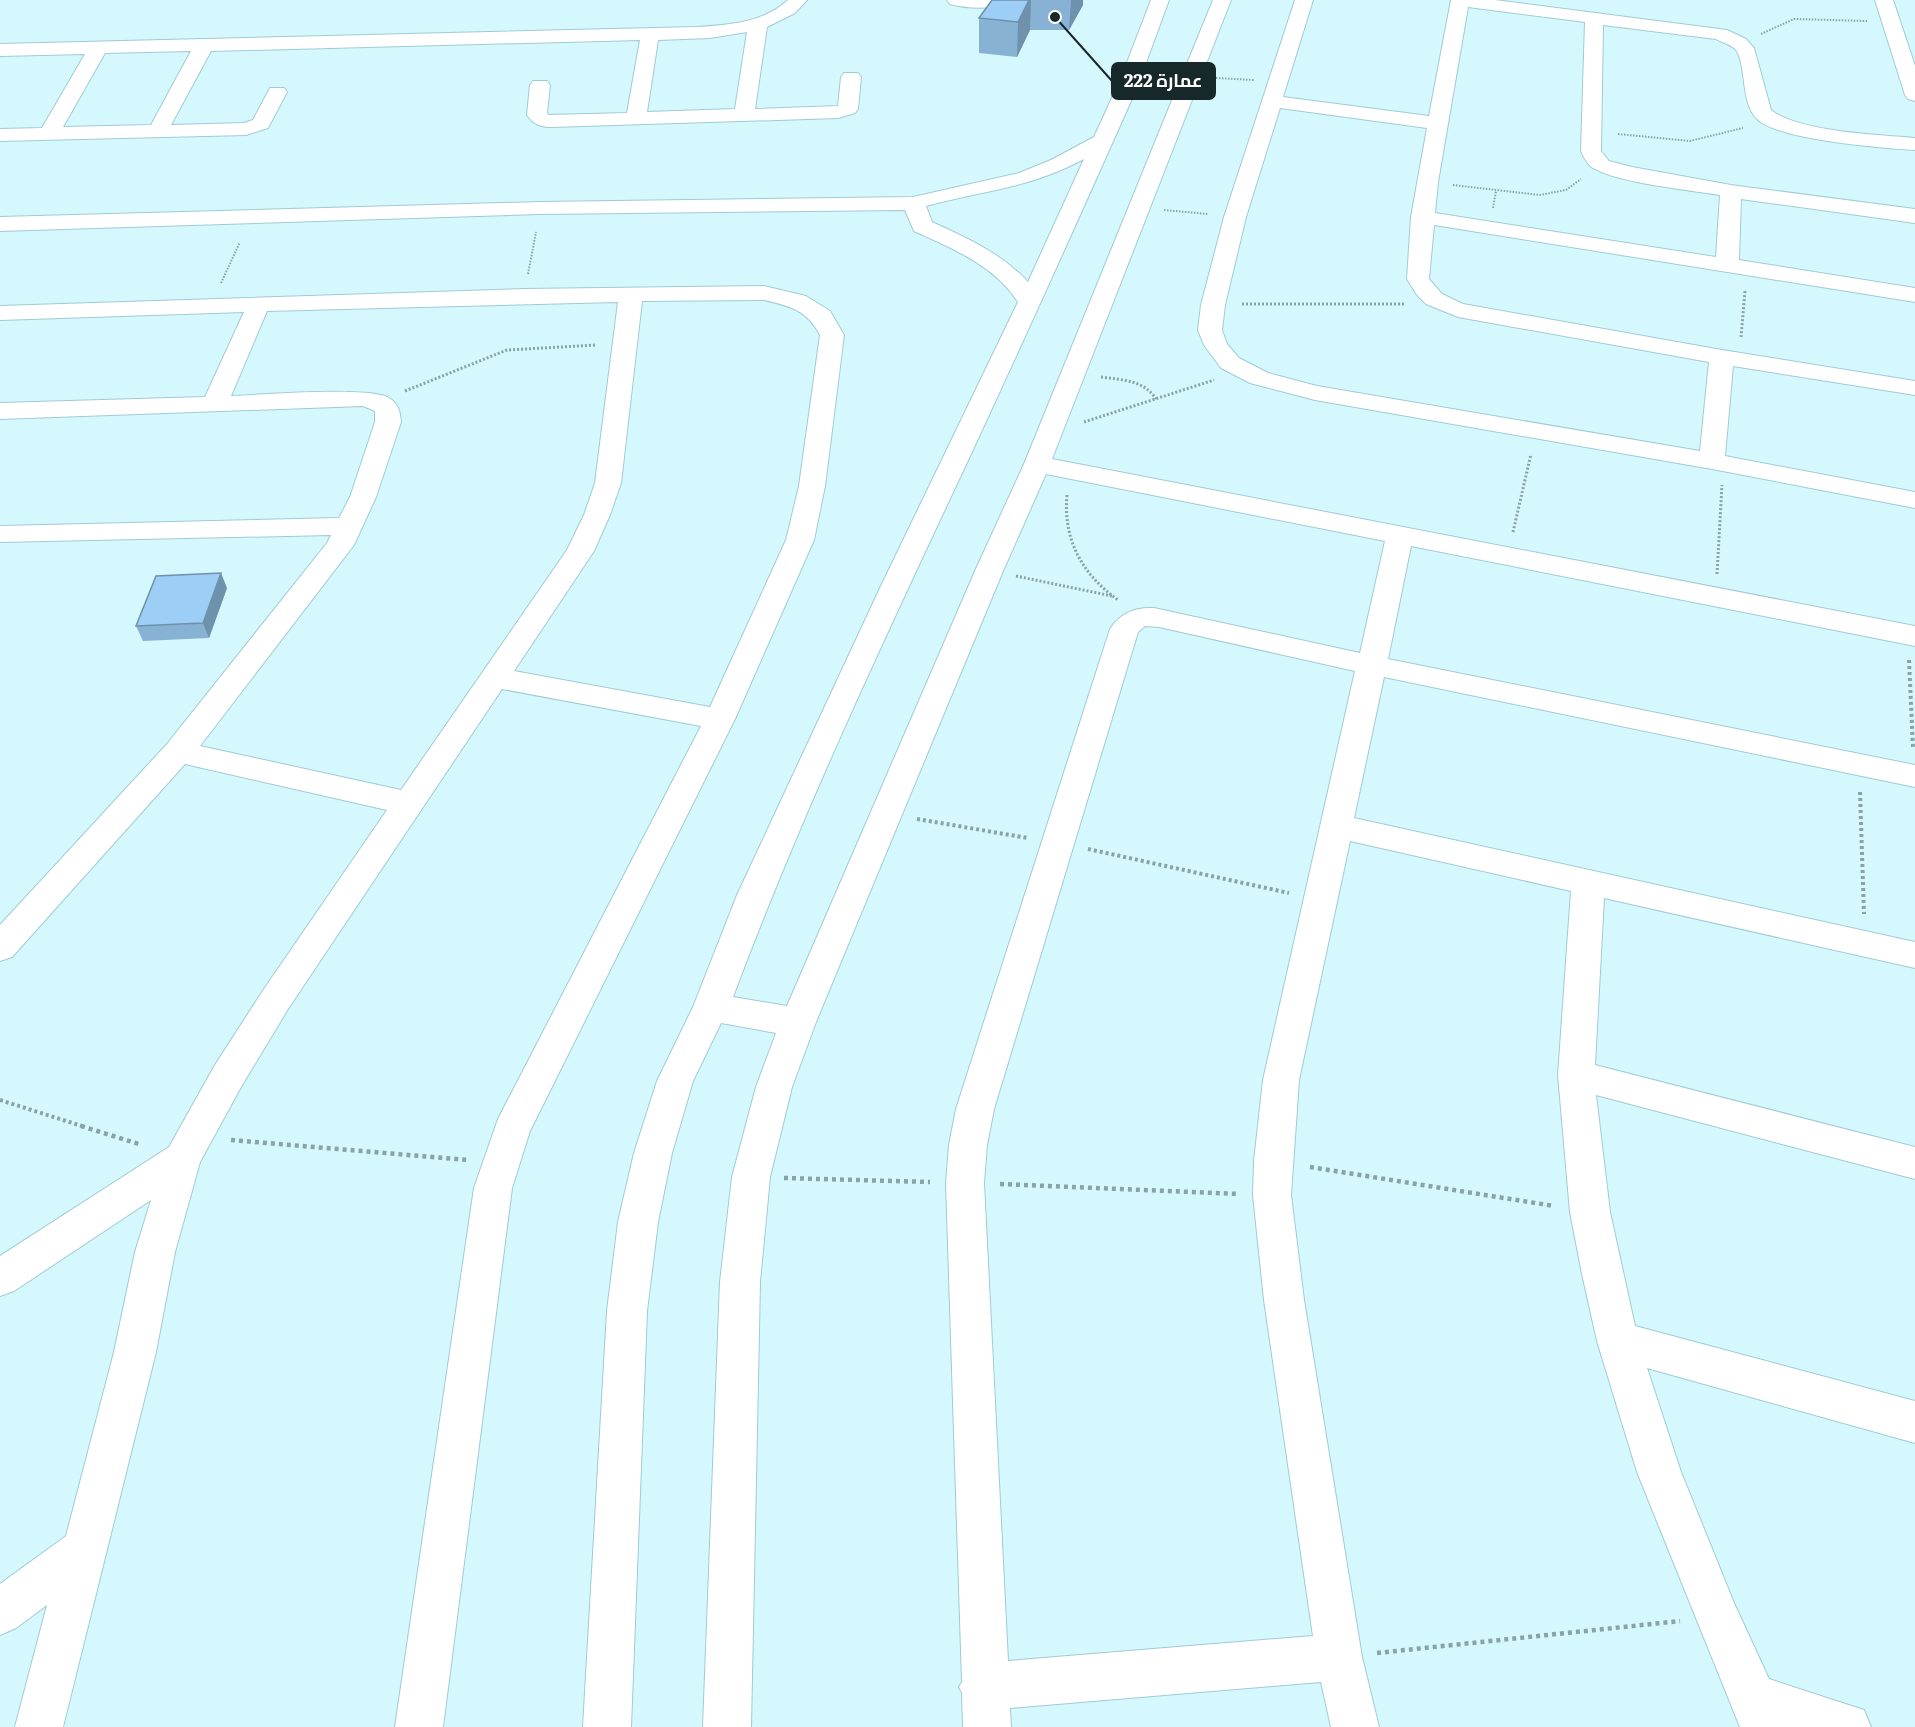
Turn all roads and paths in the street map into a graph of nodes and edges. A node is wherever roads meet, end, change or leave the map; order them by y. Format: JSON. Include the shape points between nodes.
{"nodes":[{"id":1,"x":798,"y":0,"type":"edge"},
{"id":2,"x":967,"y":0,"type":"edge"},
{"id":3,"x":1002,"y":0,"type":"edge"},
{"id":4,"x":1160,"y":0,"type":"edge"},
{"id":5,"x":1222,"y":0,"type":"edge"},
{"id":6,"x":1304,"y":0,"type":"edge"},
{"id":7,"x":1884,"y":0,"type":"edge"},
{"id":8,"x":1460,"y":1,"type":"edge"},
{"id":9,"x":1594,"y":18,"type":"junction"},
{"id":10,"x":758,"y":23,"type":"junction"},
{"id":11,"x":1891,"y":23,"type":"junction"},
{"id":12,"x":650,"y":34,"type":"junction"},
{"id":13,"x":1730,"y":38,"type":"junction"},
{"id":14,"x":204,"y":45,"type":"junction"},
{"id":15,"x":98,"y":48,"type":"junction"},
{"id":16,"x":0,"y":50,"type":"edge"},
{"id":17,"x":851,"y":77,"type":"dead end"},
{"id":18,"x":1131,"y":78,"type":"junction"},
{"id":19,"x":1189,"y":81,"type":"junction"},
{"id":20,"x":540,"y":84,"type":"dead end"},
{"id":21,"x":277,"y":92,"type":"dead end"},
{"id":22,"x":1275,"y":92,"type":"junction"},
{"id":23,"x":1915,"y":95,"type":"edge"},
{"id":24,"x":745,"y":109,"type":"junction"},
{"id":25,"x":637,"y":112,"type":"junction"},
{"id":26,"x":1770,"y":119,"type":"junction"},
{"id":27,"x":1437,"y":123,"type":"junction"},
{"id":28,"x":0,"y":124,"type":"edge"},
{"id":29,"x":161,"y":125,"type":"junction"},
{"id":30,"x":52,"y":128,"type":"junction"},
{"id":31,"x":1592,"y":131,"type":"junction"},
{"id":32,"x":0,"y":135,"type":"edge"},
{"id":33,"x":1100,"y":142,"type":"junction"},
{"id":34,"x":1915,"y":144,"type":"edge"},
{"id":35,"x":1602,"y":165,"type":"junction"},
{"id":36,"x":1427,"y":182,"type":"junction"},
{"id":37,"x":1731,"y":191,"type":"junction"},
{"id":38,"x":914,"y":204,"type":"junction"},
{"id":39,"x":1139,"y":208,"type":"junction"},
{"id":40,"x":1915,"y":216,"type":"edge"},
{"id":41,"x":1235,"y":217,"type":"junction"},
{"id":42,"x":1422,"y":217,"type":"junction"},
{"id":43,"x":0,"y":224,"type":"edge"},
{"id":44,"x":536,"y":232,"type":"dead end"},
{"id":45,"x":240,"y":242,"type":"dead end"},
{"id":46,"x":1737,"y":268,"type":"junction"},
{"id":47,"x":631,"y":294,"type":"junction"},
{"id":48,"x":524,"y":296,"type":"junction"},
{"id":49,"x":1915,"y":296,"type":"edge"},
{"id":50,"x":1030,"y":302,"type":"junction"},
{"id":51,"x":259,"y":304,"type":"junction"},
{"id":52,"x":1213,"y":304,"type":"junction"},
{"id":53,"x":1442,"y":304,"type":"junction"},
{"id":54,"x":211,"y":306,"type":"junction"},
{"id":55,"x":0,"y":313,"type":"edge"},
{"id":56,"x":624,"y":345,"type":"junction"},
{"id":57,"x":1731,"y":359,"type":"junction"},
{"id":58,"x":1243,"y":371,"type":"junction"},
{"id":59,"x":1074,"y":373,"type":"junction"},
{"id":60,"x":1915,"y":388,"type":"edge"},
{"id":61,"x":1155,"y":399,"type":"junction"},
{"id":62,"x":379,"y":402,"type":"junction"},
{"id":63,"x":214,"y":405,"type":"junction"},
{"id":64,"x":0,"y":411,"type":"edge"},
{"id":65,"x":1537,"y":431,"type":"junction"},
{"id":66,"x":1044,"y":448,"type":"junction"},
{"id":67,"x":1718,"y":462,"type":"junction"},
{"id":68,"x":1076,"y":472,"type":"junction"},
{"id":69,"x":1915,"y":500,"type":"edge"},
{"id":70,"x":351,"y":526,"type":"junction"},
{"id":71,"x":0,"y":534,"type":"edge"},
{"id":72,"x":1400,"y":535,"type":"junction"},
{"id":73,"x":1512,"y":535,"type":"junction"},
{"id":74,"x":1632,"y":569,"type":"junction"},
{"id":75,"x":989,"y":571,"type":"junction"},
{"id":76,"x":1717,"y":575,"type":"junction"},
{"id":77,"x":1113,"y":596,"type":"junction"},
{"id":78,"x":1144,"y":616,"type":"junction"},
{"id":79,"x":1912,"y":628,"type":"edge"},
{"id":80,"x":1371,"y":665,"type":"junction"},
{"id":81,"x":495,"y":678,"type":"junction"},
{"id":82,"x":720,"y":719,"type":"junction"},
{"id":83,"x":178,"y":752,"type":"junction"},
{"id":84,"x":1859,"y":765,"type":"junction"},
{"id":85,"x":1915,"y":776,"type":"edge"},
{"id":86,"x":409,"y":803,"type":"junction"},
{"id":87,"x":887,"y":814,"type":"junction"},
{"id":88,"x":1336,"y":826,"type":"junction"},
{"id":89,"x":1059,"y":843,"type":"junction"},
{"id":90,"x":1588,"y":883,"type":"junction"},
{"id":91,"x":1319,"y":900,"type":"junction"},
{"id":92,"x":7,"y":929,"type":"edge"},
{"id":93,"x":1865,"y":944,"type":"junction"},
{"id":94,"x":1915,"y":955,"type":"edge"},
{"id":95,"x":711,"y":1007,"type":"junction"},
{"id":96,"x":798,"y":1022,"type":"junction"},
{"id":97,"x":1576,"y":1075,"type":"junction"},
{"id":98,"x":0,"y":1100,"type":"edge"},
{"id":99,"x":188,"y":1148,"type":"junction"},
{"id":100,"x":1915,"y":1162,"type":"edge"},
{"id":101,"x":499,"y":1163,"type":"junction"},
{"id":102,"x":751,"y":1177,"type":"junction"},
{"id":103,"x":1273,"y":1178,"type":"junction"},
{"id":104,"x":964,"y":1183,"type":"junction"},
{"id":105,"x":1590,"y":1212,"type":"junction"},
{"id":106,"x":0,"y":1278,"type":"edge"},
{"id":107,"x":1618,"y":1341,"type":"junction"},
{"id":108,"x":1915,"y":1422,"type":"edge"},
{"id":109,"x":84,"y":1550,"type":"junction"},
{"id":110,"x":0,"y":1612,"type":"edge"},
{"id":111,"x":1717,"y":1617,"type":"junction"},
{"id":112,"x":1339,"y":1657,"type":"junction"},
{"id":113,"x":985,"y":1707,"type":"edge"},
{"id":114,"x":1759,"y":1712,"type":"edge"},
{"id":115,"x":39,"y":1727,"type":"edge"},
{"id":116,"x":419,"y":1727,"type":"edge"},
{"id":117,"x":607,"y":1727,"type":"edge"},
{"id":118,"x":727,"y":1727,"type":"edge"},
{"id":119,"x":1355,"y":1727,"type":"edge"},
{"id":120,"x":1847,"y":1727,"type":"edge"}],
"edges":[{"from":1,"to":10,"type":"street","via":[[782,14]]},
{"from":2,"to":3,"type":"street"},
{"from":4,"to":18,"type":"street"},
{"from":5,"to":19,"type":"street"},
{"from":6,"to":22,"type":"street"},
{"from":7,"to":11,"type":"street"},
{"from":8,"to":9,"type":"street"},
{"from":8,"to":27,"type":"street"},
{"from":9,"to":13,"type":"street"},
{"from":9,"to":31,"type":"street"},
{"from":10,"to":12,"type":"street","via":[[713,32]]},
{"from":10,"to":24,"type":"street"},
{"from":11,"to":13,"type":"path","via":[[1806,18],[1785,21],[1752,37]]},
{"from":11,"to":23,"type":"street"},
{"from":12,"to":14,"type":"street"},
{"from":12,"to":25,"type":"street"},
{"from":13,"to":26,"type":"street","via":[[1745,48],[1760,109]]},
{"from":14,"to":15,"type":"street"},
{"from":14,"to":29,"type":"street"},
{"from":15,"to":16,"type":"street"},
{"from":15,"to":30,"type":"street"},
{"from":17,"to":24,"type":"street","via":[[849,109]]},
{"from":18,"to":19,"type":"street","via":[[1159,76]]},
{"from":18,"to":33,"type":"street"},
{"from":19,"to":22,"type":"path"},
{"from":19,"to":39,"type":"street"},
{"from":20,"to":25,"type":"street","via":[[538,118],[544,121]]},
{"from":21,"to":29,"type":"street","via":[[257,126],[246,129]]},
{"from":22,"to":27,"type":"street"},
{"from":22,"to":41,"type":"street"},
{"from":24,"to":25,"type":"street"},
{"from":26,"to":31,"type":"path","via":[[1690,141]]},
{"from":26,"to":34,"type":"street","via":[[1803,129]]},
{"from":27,"to":36,"type":"street"},
{"from":28,"to":30,"type":"street"},
{"from":29,"to":30,"type":"street"},
{"from":30,"to":32,"type":"street"},
{"from":31,"to":35,"type":"street","via":[[1594,158]]},
{"from":33,"to":38,"type":"street","via":[[1063,163],[1017,181],[936,196]]},
{"from":33,"to":50,"type":"street"},
{"from":35,"to":36,"type":"path","via":[[1566,190],[1540,195]]},
{"from":35,"to":37,"type":"street","via":[[1629,174]]},
{"from":36,"to":42,"type":"street"},
{"from":37,"to":40,"type":"street"},
{"from":37,"to":46,"type":"street"},
{"from":38,"to":43,"type":"street","via":[[540,208]]},
{"from":38,"to":50,"type":"street","via":[[922,226],[1000,266],[1020,284]]},
{"from":39,"to":41,"type":"path"},
{"from":39,"to":59,"type":"street"},
{"from":41,"to":52,"type":"street"},
{"from":42,"to":46,"type":"street"},
{"from":42,"to":53,"type":"street","via":[[1418,279],[1430,297]]},
{"from":44,"to":48,"type":"path"},
{"from":45,"to":54,"type":"path"},
{"from":46,"to":49,"type":"street"},
{"from":46,"to":57,"type":"path"},
{"from":47,"to":48,"type":"street"},
{"from":47,"to":56,"type":"street"},
{"from":47,"to":82,"type":"street","via":[[764,293],[798,301],[822,316],[832,335],[812,486],[800,540]]},
{"from":48,"to":51,"type":"street"},
{"from":50,"to":95,"type":"street","via":[[759,884]]},
{"from":51,"to":54,"type":"street"},
{"from":51,"to":63,"type":"street"},
{"from":52,"to":53,"type":"path"},
{"from":52,"to":58,"type":"street","via":[[1210,330],[1216,345],[1230,363]]},
{"from":53,"to":57,"type":"street"},
{"from":54,"to":55,"type":"street"},
{"from":56,"to":62,"type":"path","via":[[507,350]]},
{"from":56,"to":81,"type":"street","via":[[608,483],[597,516],[580,551]]},
{"from":57,"to":60,"type":"street"},
{"from":57,"to":67,"type":"street"},
{"from":58,"to":61,"type":"path"},
{"from":58,"to":65,"type":"street","via":[[1315,393]]},
{"from":59,"to":61,"type":"path","via":[[1143,385]]},
{"from":59,"to":66,"type":"street"},
{"from":61,"to":66,"type":"path"},
{"from":62,"to":63,"type":"street","via":[[343,399]]},
{"from":62,"to":70,"type":"street","via":[[387,409],[388,422]]},
{"from":63,"to":64,"type":"street"},
{"from":65,"to":67,"type":"street"},
{"from":65,"to":73,"type":"path"},
{"from":66,"to":68,"type":"street"},
{"from":66,"to":73,"type":"street"},
{"from":66,"to":75,"type":"street"},
{"from":67,"to":69,"type":"street"},
{"from":67,"to":76,"type":"path"},
{"from":68,"to":72,"type":"street"},
{"from":68,"to":77,"type":"path","via":[[1064,512],[1067,534],[1091,577]]},
{"from":70,"to":71,"type":"street"},
{"from":70,"to":83,"type":"street","via":[[306,590]]},
{"from":72,"to":74,"type":"street"},
{"from":72,"to":80,"type":"street"},
{"from":73,"to":74,"type":"street"},
{"from":74,"to":76,"type":"street"},
{"from":74,"to":79,"type":"street"},
{"from":75,"to":77,"type":"path"},
{"from":75,"to":87,"type":"street"},
{"from":76,"to":79,"type":"street"},
{"from":77,"to":78,"type":"path"},
{"from":78,"to":80,"type":"street"},
{"from":78,"to":89,"type":"street","via":[[1131,620],[1124,629]]},
{"from":79,"to":85,"type":"path"},
{"from":80,"to":84,"type":"street"},
{"from":80,"to":88,"type":"street"},
{"from":81,"to":82,"type":"street"},
{"from":81,"to":86,"type":"street"},
{"from":82,"to":101,"type":"street","via":[[510,1130]]},
{"from":83,"to":86,"type":"street"},
{"from":83,"to":92,"type":"street"},
{"from":84,"to":85,"type":"street"},
{"from":84,"to":93,"type":"path"},
{"from":86,"to":99,"type":"street","via":[[276,999]]},
{"from":87,"to":89,"type":"path"},
{"from":87,"to":96,"type":"street"},
{"from":88,"to":90,"type":"street"},
{"from":88,"to":91,"type":"street"},
{"from":89,"to":91,"type":"path"},
{"from":89,"to":104,"type":"street","via":[[975,1109]]},
{"from":90,"to":93,"type":"street"},
{"from":90,"to":97,"type":"street"},
{"from":91,"to":103,"type":"street","via":[[1281,1080]]},
{"from":93,"to":94,"type":"street"},
{"from":95,"to":96,"type":"street"},
{"from":95,"to":117,"type":"street","via":[[675,1081],[653,1153],[638,1222],[627,1311]]},
{"from":96,"to":102,"type":"street","via":[[774,1087]]},
{"from":97,"to":100,"type":"street"},
{"from":97,"to":105,"type":"street"},
{"from":98,"to":99,"type":"path"},
{"from":99,"to":101,"type":"path"},
{"from":99,"to":106,"type":"street"},
{"from":99,"to":109,"type":"street","via":[[155,1252],[135,1352]]},
{"from":101,"to":116,"type":"street"},
{"from":102,"to":104,"type":"path"},
{"from":102,"to":118,"type":"street","via":[[735,1374]]},
{"from":103,"to":104,"type":"path"},
{"from":103,"to":105,"type":"path"},
{"from":103,"to":112,"type":"street","via":[[1284,1300]]},
{"from":104,"to":113,"type":"street"},
{"from":105,"to":107,"type":"street"},
{"from":107,"to":108,"type":"street"},
{"from":107,"to":111,"type":"street","via":[[1659,1472]]},
{"from":109,"to":110,"type":"street"},
{"from":109,"to":115,"type":"street"},
{"from":111,"to":112,"type":"path"},
{"from":111,"to":114,"type":"street"},
{"from":112,"to":113,"type":"street"},
{"from":112,"to":119,"type":"street"},
{"from":114,"to":120,"type":"street"}]}
